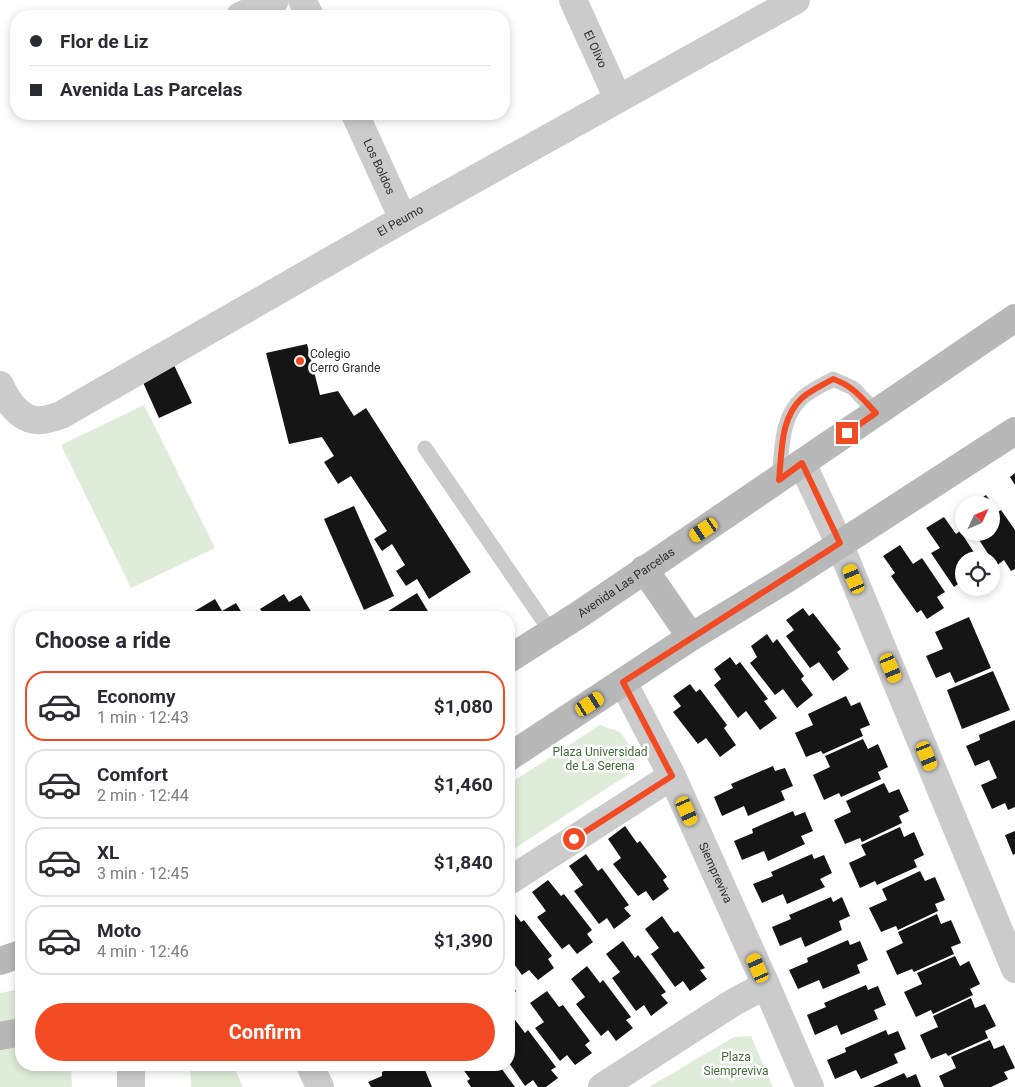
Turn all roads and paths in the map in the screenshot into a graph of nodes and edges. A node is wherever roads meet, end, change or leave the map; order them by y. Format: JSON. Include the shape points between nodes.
{"nodes":[{"id":1,"x":275,"y":0,"type":"edge"},
{"id":2,"x":572,"y":0,"type":"edge"},
{"id":3,"x":796,"y":0,"type":"edge"},
{"id":4,"x":253,"y":10,"type":"edge"},
{"id":5,"x":618,"y":99,"type":"junction"},
{"id":6,"x":358,"y":120,"type":"edge"},
{"id":7,"x":403,"y":219,"type":"junction"},
{"id":8,"x":1015,"y":318,"type":"edge"},
{"id":9,"x":3,"y":392,"type":"edge"},
{"id":10,"x":876,"y":413,"type":"junction"},
{"id":11,"x":1015,"y":430,"type":"edge"},
{"id":12,"x":425,"y":448,"type":"dead end"},
{"id":13,"x":802,"y":463,"type":"junction"},
{"id":14,"x":779,"y":480,"type":"junction"},
{"id":15,"x":840,"y":543,"type":"junction"},
{"id":16,"x":644,"y":570,"type":"junction"},
{"id":17,"x":551,"y":632,"type":"junction"},
{"id":18,"x":691,"y":637,"type":"junction"},
{"id":19,"x":515,"y":655,"type":"edge"},
{"id":20,"x":623,"y":682,"type":"junction"},
{"id":21,"x":515,"y":753,"type":"edge"},
{"id":22,"x":672,"y":776,"type":"junction"},
{"id":23,"x":515,"y":877,"type":"edge"},
{"id":24,"x":15,"y":956,"type":"edge"},
{"id":25,"x":0,"y":961,"type":"edge"},
{"id":26,"x":1015,"y":969,"type":"edge"},
{"id":27,"x":766,"y":985,"type":"junction"},
{"id":28,"x":15,"y":1033,"type":"edge"},
{"id":29,"x":0,"y":1036,"type":"edge"},
{"id":30,"x":130,"y":1071,"type":"edge"},
{"id":31,"x":313,"y":1071,"type":"edge"},
{"id":32,"x":131,"y":1087,"type":"edge"},
{"id":33,"x":320,"y":1087,"type":"edge"},
{"id":34,"x":602,"y":1087,"type":"edge"},
{"id":35,"x":810,"y":1087,"type":"edge"}],
"edges":[{"from":1,"to":4,"type":"street"},
{"from":2,"to":5,"type":"street","name":"El Olivo"},
{"from":3,"to":5,"type":"street","name":"El Peumo"},
{"from":5,"to":7,"type":"street","name":"El Peumo"},
{"from":6,"to":7,"type":"street","name":"Los Boldos"},
{"from":7,"to":9,"type":"street","name":"El Peumo","via":[[61,415],[40,421],[24,416]]},
{"from":8,"to":10,"type":"main road","name":"Avenida Las Parcelas"},
{"from":10,"to":13,"type":"main road","name":"Avenida Las Parcelas"},
{"from":10,"to":14,"type":"lane","via":[[853,388],[833,379],[803,397],[786,422]]},
{"from":11,"to":15,"type":"main road"},
{"from":12,"to":17,"type":"lane"},
{"from":13,"to":14,"type":"main road","name":"Avenida Las Parcelas"},
{"from":13,"to":15,"type":"street"},
{"from":14,"to":16,"type":"main road","name":"Avenida Las Parcelas"},
{"from":15,"to":18,"type":"main road"},
{"from":15,"to":26,"type":"street"},
{"from":16,"to":17,"type":"main road","name":"Avenida Las Parcelas"},
{"from":16,"to":18,"type":"main road"},
{"from":17,"to":19,"type":"main road","name":"Avenida Las Parcelas"},
{"from":18,"to":20,"type":"main road"},
{"from":20,"to":21,"type":"main road"},
{"from":20,"to":22,"type":"street","name":"Siempreviva"},
{"from":22,"to":23,"type":"street"},
{"from":22,"to":27,"type":"street","name":"Siempreviva"},
{"from":24,"to":25,"type":"main road"},
{"from":27,"to":34,"type":"street"},
{"from":27,"to":35,"type":"street","name":"Siempreviva"},
{"from":28,"to":29,"type":"main road"},
{"from":30,"to":32,"type":"street"},
{"from":31,"to":33,"type":"street"}]}
